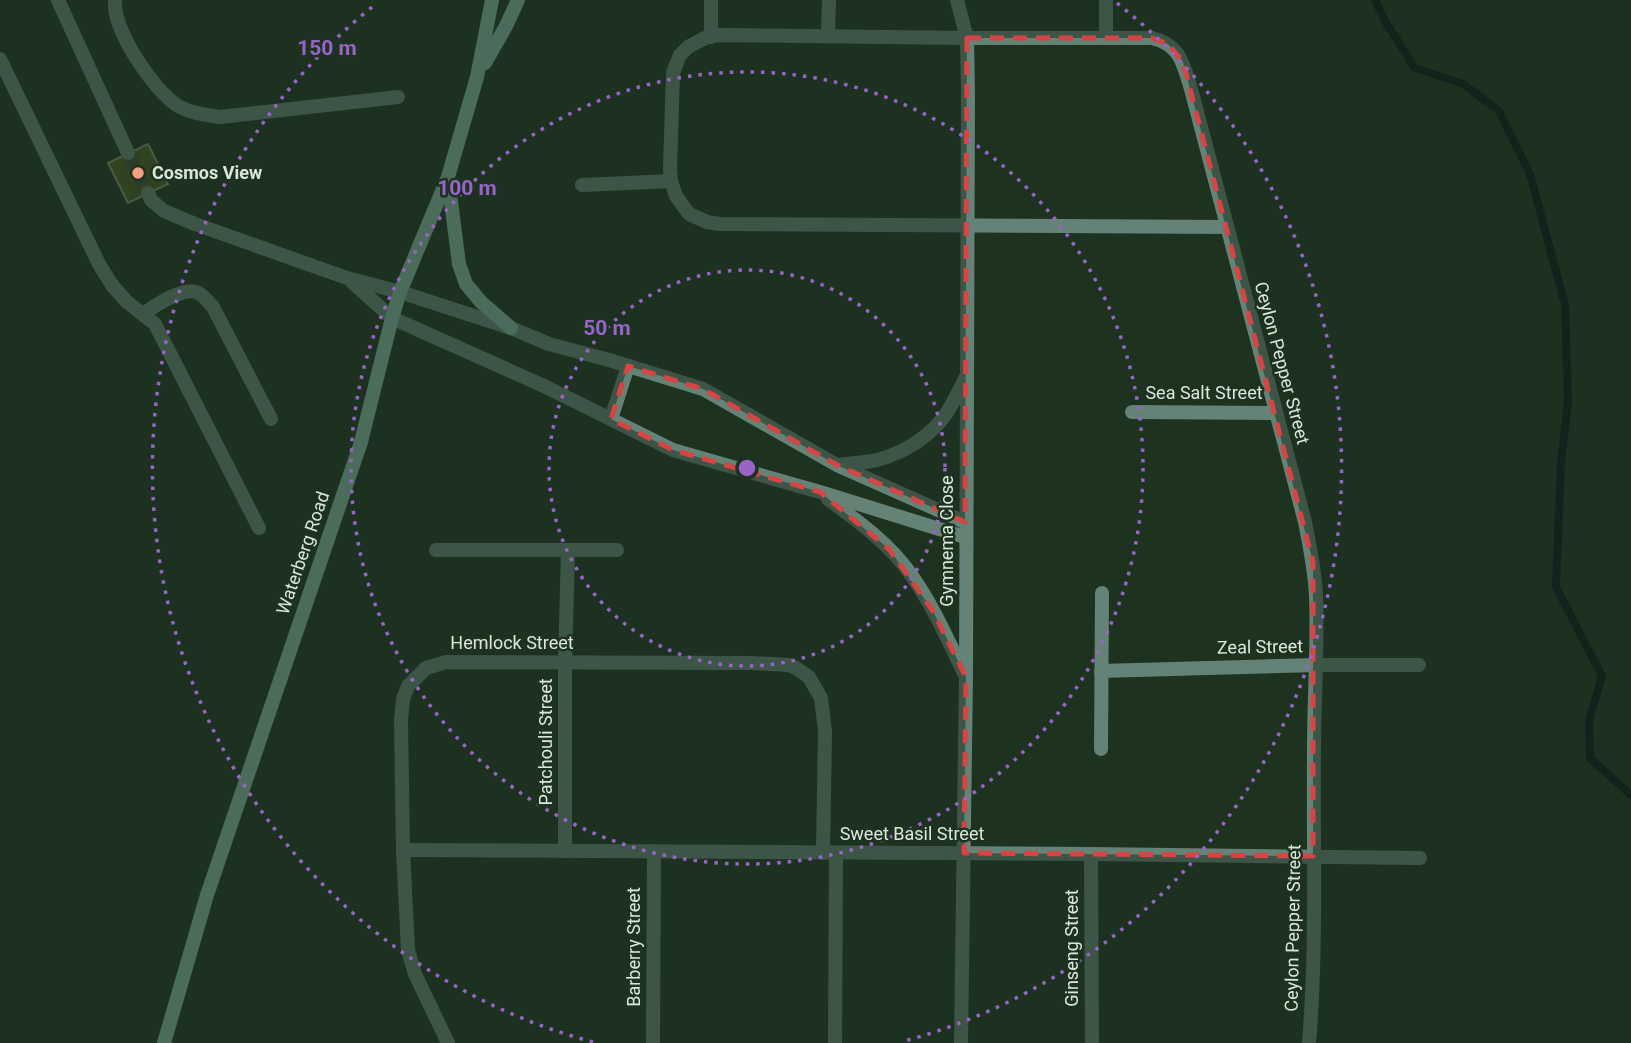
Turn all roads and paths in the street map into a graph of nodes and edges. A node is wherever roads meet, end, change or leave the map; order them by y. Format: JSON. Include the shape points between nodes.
{"nodes":[{"id":1,"x":58,"y":0,"type":"edge"},
{"id":2,"x":115,"y":0,"type":"edge"},
{"id":3,"x":492,"y":0,"type":"edge"},
{"id":4,"x":518,"y":0,"type":"edge"},
{"id":5,"x":711,"y":0,"type":"edge"},
{"id":6,"x":829,"y":0,"type":"edge"},
{"id":7,"x":957,"y":0,"type":"edge"},
{"id":8,"x":1106,"y":0,"type":"edge"},
{"id":9,"x":828,"y":36,"type":"junction"},
{"id":10,"x":711,"y":37,"type":"junction"},
{"id":11,"x":967,"y":38,"type":"junction"},
{"id":12,"x":1106,"y":38,"type":"junction"},
{"id":13,"x":0,"y":59,"type":"edge"},
{"id":14,"x":477,"y":77,"type":"junction"},
{"id":15,"x":398,"y":97,"type":"dead end"},
{"id":16,"x":128,"y":153,"type":"tunnel mouth"},
{"id":17,"x":448,"y":177,"type":"junction"},
{"id":18,"x":671,"y":181,"type":"junction"},
{"id":19,"x":582,"y":185,"type":"dead end"},
{"id":20,"x":148,"y":193,"type":"tunnel mouth"},
{"id":21,"x":967,"y":225,"type":"junction"},
{"id":22,"x":1226,"y":228,"type":"junction"},
{"id":23,"x":347,"y":278,"type":"junction"},
{"id":24,"x":400,"y":292,"type":"junction"},
{"id":25,"x":144,"y":313,"type":"junction"},
{"id":26,"x":392,"y":318,"type":"junction"},
{"id":27,"x":511,"y":328,"type":"junction"},
{"id":28,"x":628,"y":366,"type":"junction"},
{"id":29,"x":966,"y":377,"type":"junction"},
{"id":30,"x":1132,"y":412,"type":"dead end"},
{"id":31,"x":1276,"y":413,"type":"junction"},
{"id":32,"x":271,"y":419,"type":"dead end"},
{"id":33,"x":611,"y":419,"type":"junction"},
{"id":34,"x":837,"y":465,"type":"junction"},
{"id":35,"x":820,"y":492,"type":"junction"},
{"id":36,"x":965,"y":522,"type":"junction"},
{"id":37,"x":259,"y":528,"type":"dead end"},
{"id":38,"x":965,"y":537,"type":"junction"},
{"id":39,"x":569,"y":550,"type":"junction"},
{"id":40,"x":617,"y":550,"type":"dead end"},
{"id":41,"x":436,"y":551,"type":"dead end"},
{"id":42,"x":1102,"y":593,"type":"dead end"},
{"id":43,"x":565,"y":662,"type":"junction"},
{"id":44,"x":1317,"y":665,"type":"junction"},
{"id":45,"x":1419,"y":666,"type":"dead end"},
{"id":46,"x":1101,"y":671,"type":"junction"},
{"id":47,"x":966,"y":677,"type":"junction"},
{"id":48,"x":1101,"y":749,"type":"dead end"},
{"id":49,"x":403,"y":850,"type":"junction"},
{"id":50,"x":565,"y":851,"type":"junction"},
{"id":51,"x":653,"y":851,"type":"junction"},
{"id":52,"x":830,"y":853,"type":"junction"},
{"id":53,"x":964,"y":853,"type":"junction"},
{"id":54,"x":1091,"y":854,"type":"junction"},
{"id":55,"x":1313,"y":856,"type":"junction"},
{"id":56,"x":1420,"y":858,"type":"dead end"},
{"id":57,"x":164,"y":1043,"type":"edge"},
{"id":58,"x":449,"y":1043,"type":"edge"},
{"id":59,"x":653,"y":1043,"type":"edge"},
{"id":60,"x":835,"y":1043,"type":"edge"},
{"id":61,"x":961,"y":1043,"type":"edge"},
{"id":62,"x":1092,"y":1043,"type":"edge"},
{"id":63,"x":1308,"y":1043,"type":"edge"}],
"edges":[{"from":1,"to":16,"type":"street"},
{"from":2,"to":15,"type":"street","via":[[118,24],[137,60],[150,81],[180,107],[220,117]]},
{"from":3,"to":14,"type":"street","name":"Waterberg Road"},
{"from":4,"to":14,"type":"street","name":"Waterberg Road"},
{"from":5,"to":10,"type":"street"},
{"from":6,"to":9,"type":"street"},
{"from":7,"to":11,"type":"street","name":"Gymnema Close"},
{"from":8,"to":12,"type":"street"},
{"from":9,"to":10,"type":"street","name":"Ceylon Pepper Street"},
{"from":9,"to":11,"type":"street","name":"Ceylon Pepper Street"},
{"from":10,"to":18,"type":"street","name":"Ceylon Pepper Street","via":[[688,47],[673,73]]},
{"from":11,"to":12,"type":"street","name":"Ceylon Pepper Street"},
{"from":11,"to":21,"type":"street","name":"Gymnema Close"},
{"from":12,"to":22,"type":"street","name":"Ceylon Pepper Street","via":[[1152,38],[1173,47],[1179,55]]},
{"from":13,"to":25,"type":"street","via":[[99,264],[127,302]]},
{"from":14,"to":17,"type":"street","name":"Waterberg Road"},
{"from":17,"to":24,"type":"street","name":"Waterberg Road"},
{"from":17,"to":27,"type":"street","via":[[459,264],[466,284]]},
{"from":18,"to":19,"type":"street"},
{"from":18,"to":21,"type":"street","name":"Ceylon Pepper Street","via":[[678,202],[689,214],[720,224]]},
{"from":20,"to":23,"type":"street","via":[[164,211]]},
{"from":21,"to":22,"type":"street","name":"Ceylon Pepper Street"},
{"from":21,"to":29,"type":"street","name":"Gymnema Close"},
{"from":22,"to":31,"type":"street","name":"Ceylon Pepper Street"},
{"from":23,"to":24,"type":"street"},
{"from":23,"to":26,"type":"street"},
{"from":24,"to":26,"type":"street","name":"Waterberg Road"},
{"from":24,"to":27,"type":"street"},
{"from":25,"to":32,"type":"street","via":[[184,292],[200,294],[212,307]]},
{"from":25,"to":37,"type":"street","via":[[164,338]]},
{"from":26,"to":33,"type":"street"},
{"from":26,"to":57,"type":"street","name":"Waterberg Road","via":[[361,442],[207,895]]},
{"from":27,"to":28,"type":"street"},
{"from":28,"to":33,"type":"street"},
{"from":28,"to":34,"type":"street","via":[[703,390]]},
{"from":29,"to":34,"type":"street","via":[[947,413],[912,445],[874,461]]},
{"from":29,"to":36,"type":"street","name":"Gymnema Close"},
{"from":30,"to":31,"type":"street","name":"Sea Salt Street"},
{"from":31,"to":44,"type":"street","name":"Ceylon Pepper Street","via":[[1313,562]]},
{"from":33,"to":35,"type":"street","via":[[673,450]]},
{"from":34,"to":36,"type":"street"},
{"from":35,"to":38,"type":"street"},
{"from":35,"to":47,"type":"street","via":[[889,549],[911,575]]},
{"from":36,"to":38,"type":"street","name":"Gymnema Close"},
{"from":38,"to":47,"type":"street","name":"Gymnema Close"},
{"from":39,"to":40,"type":"street"},
{"from":39,"to":41,"type":"street"},
{"from":39,"to":43,"type":"street","name":"Patchouli Street"},
{"from":42,"to":46,"type":"street"},
{"from":43,"to":49,"type":"street","name":"Hemlock Street","via":[[446,662],[426,668],[413,680],[401,708]]},
{"from":43,"to":50,"type":"street","name":"Patchouli Street"},
{"from":43,"to":52,"type":"street","name":"Hemlock Street","via":[[779,664],[809,677],[824,715]]},
{"from":44,"to":45,"type":"street","name":"Zeal Street"},
{"from":44,"to":46,"type":"street","name":"Zeal Street"},
{"from":44,"to":55,"type":"street","name":"Ceylon Pepper Street"},
{"from":46,"to":48,"type":"street"},
{"from":47,"to":53,"type":"street","name":"Gymnema Close"},
{"from":49,"to":50,"type":"street","name":"Sweet Basil Street"},
{"from":49,"to":58,"type":"street","name":"Hemlock Street","via":[[410,961]]},
{"from":50,"to":51,"type":"street","name":"Sweet Basil Street"},
{"from":51,"to":52,"type":"street","name":"Sweet Basil Street"},
{"from":51,"to":59,"type":"street","name":"Barberry Street"},
{"from":52,"to":53,"type":"street","name":"Sweet Basil Street"},
{"from":52,"to":60,"type":"street","name":"Hemlock Street"},
{"from":53,"to":54,"type":"street","name":"Sweet Basil Street"},
{"from":53,"to":61,"type":"street","name":"Gymnema Close"},
{"from":54,"to":55,"type":"street","name":"Sweet Basil Street"},
{"from":54,"to":62,"type":"street","name":"Ginseng Street"},
{"from":55,"to":56,"type":"street","name":"Sweet Basil Street"},
{"from":55,"to":63,"type":"street","name":"Ceylon Pepper Street"}]}
